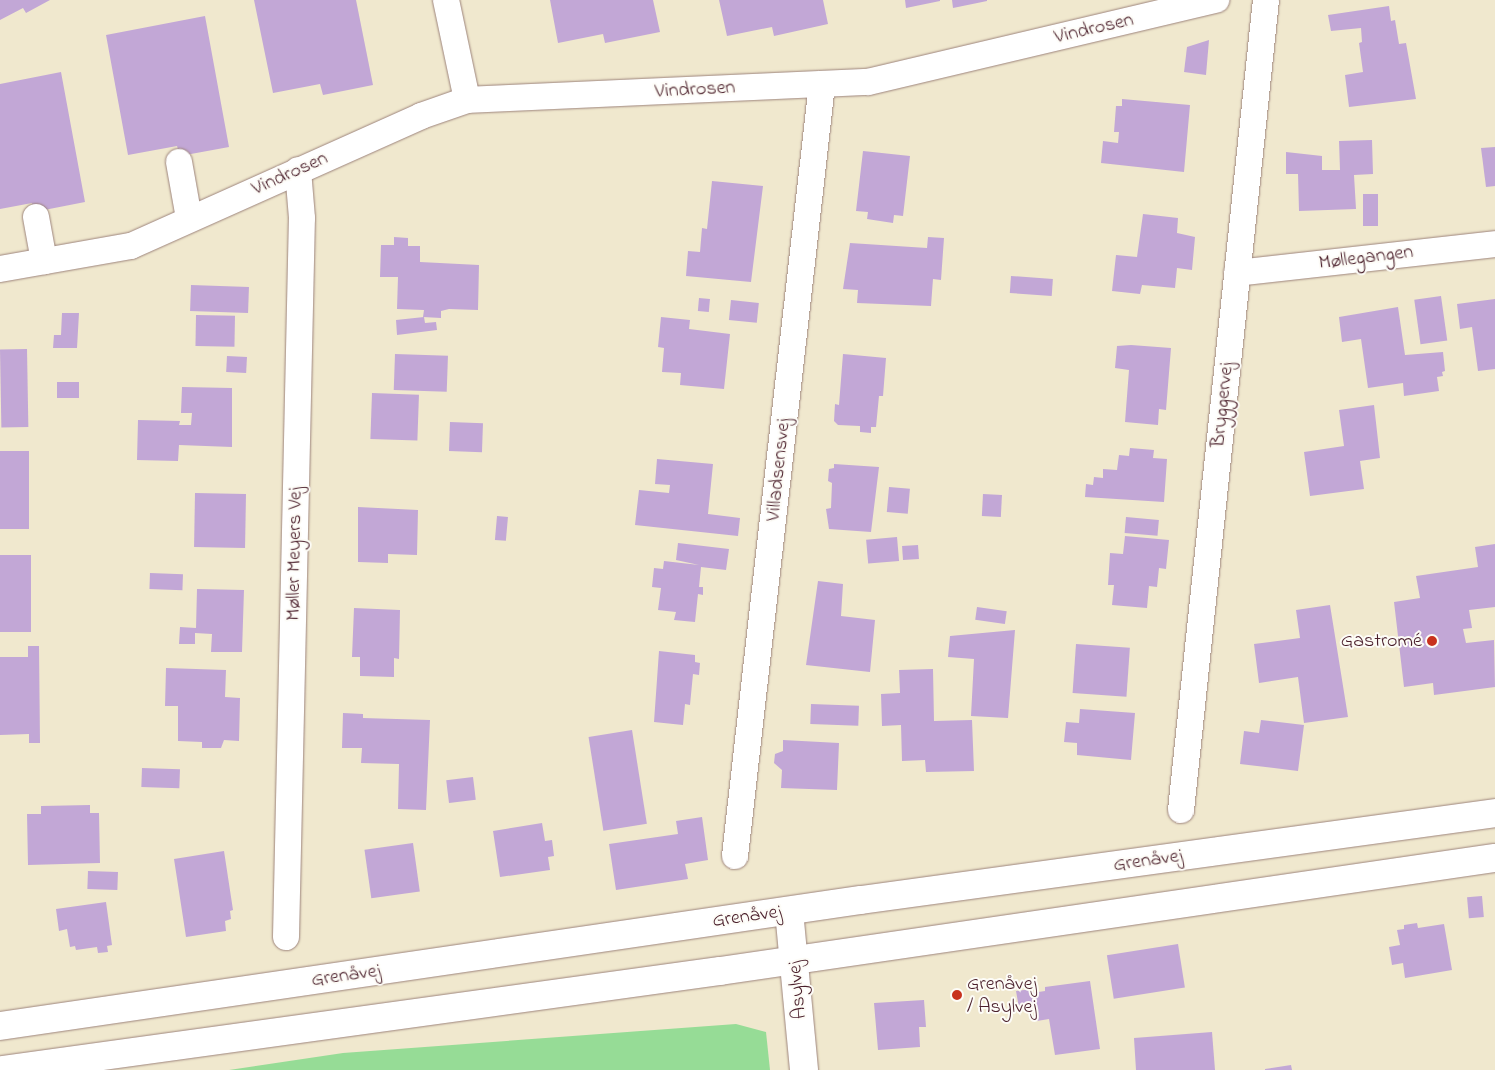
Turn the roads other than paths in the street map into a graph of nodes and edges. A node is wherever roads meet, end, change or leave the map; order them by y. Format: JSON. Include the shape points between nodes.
{"nodes":[{"id":1,"x":446,"y":0,"type":"edge"},
{"id":2,"x":1216,"y":0,"type":"edge"},
{"id":3,"x":1266,"y":0,"type":"edge"},
{"id":4,"x":822,"y":84,"type":"junction"},
{"id":5,"x":467,"y":100,"type":"junction"},
{"id":6,"x":179,"y":162,"type":"dead end"},
{"id":7,"x":298,"y":170,"type":"junction"},
{"id":8,"x":36,"y":217,"type":"dead end"},
{"id":9,"x":189,"y":218,"type":"junction"},
{"id":10,"x":1495,"y":244,"type":"edge"},
{"id":11,"x":44,"y":261,"type":"junction"},
{"id":12,"x":0,"y":269,"type":"edge"},
{"id":13,"x":1237,"y":273,"type":"junction"},
{"id":14,"x":1181,"y":810,"type":"dead end"},
{"id":15,"x":1495,"y":813,"type":"edge"},
{"id":16,"x":735,"y":856,"type":"dead end"},
{"id":17,"x":1495,"y":858,"type":"edge"},
{"id":18,"x":789,"y":911,"type":"junction"},
{"id":19,"x":286,"y":937,"type":"dead end"},
{"id":20,"x":795,"y":960,"type":"junction"},
{"id":21,"x":0,"y":1026,"type":"edge"},
{"id":22,"x":2,"y":1070,"type":"edge"},
{"id":23,"x":804,"y":1070,"type":"edge"}],
"edges":[{"from":1,"to":5,"type":"street"},
{"from":2,"to":4,"type":"street","name":"Vindrosen","via":[[868,82]]},
{"from":3,"to":13,"type":"street","name":"Bryggervej"},
{"from":4,"to":5,"type":"street","name":"Vindrosen"},
{"from":4,"to":16,"type":"street","name":"Villadsensvej"},
{"from":5,"to":7,"type":"street","name":"Vindrosen"},
{"from":6,"to":9,"type":"street"},
{"from":7,"to":9,"type":"street","name":"Vindrosen"},
{"from":7,"to":19,"type":"street","name":"Møller Meyers Vej","via":[[302,218]]},
{"from":8,"to":11,"type":"street"},
{"from":9,"to":11,"type":"street","name":"Vindrosen","via":[[131,246]]},
{"from":10,"to":13,"type":"street","name":"Møllegangen"},
{"from":11,"to":12,"type":"street","name":"Vindrosen"},
{"from":13,"to":14,"type":"street","name":"Bryggervej"},
{"from":15,"to":18,"type":"street","name":"Grenåvej"},
{"from":17,"to":20,"type":"street"},
{"from":18,"to":20,"type":"street","name":"Asylvej"},
{"from":18,"to":21,"type":"street","name":"Grenåvej"},
{"from":20,"to":22,"type":"street"},
{"from":20,"to":23,"type":"street","name":"Asylvej"}]}
